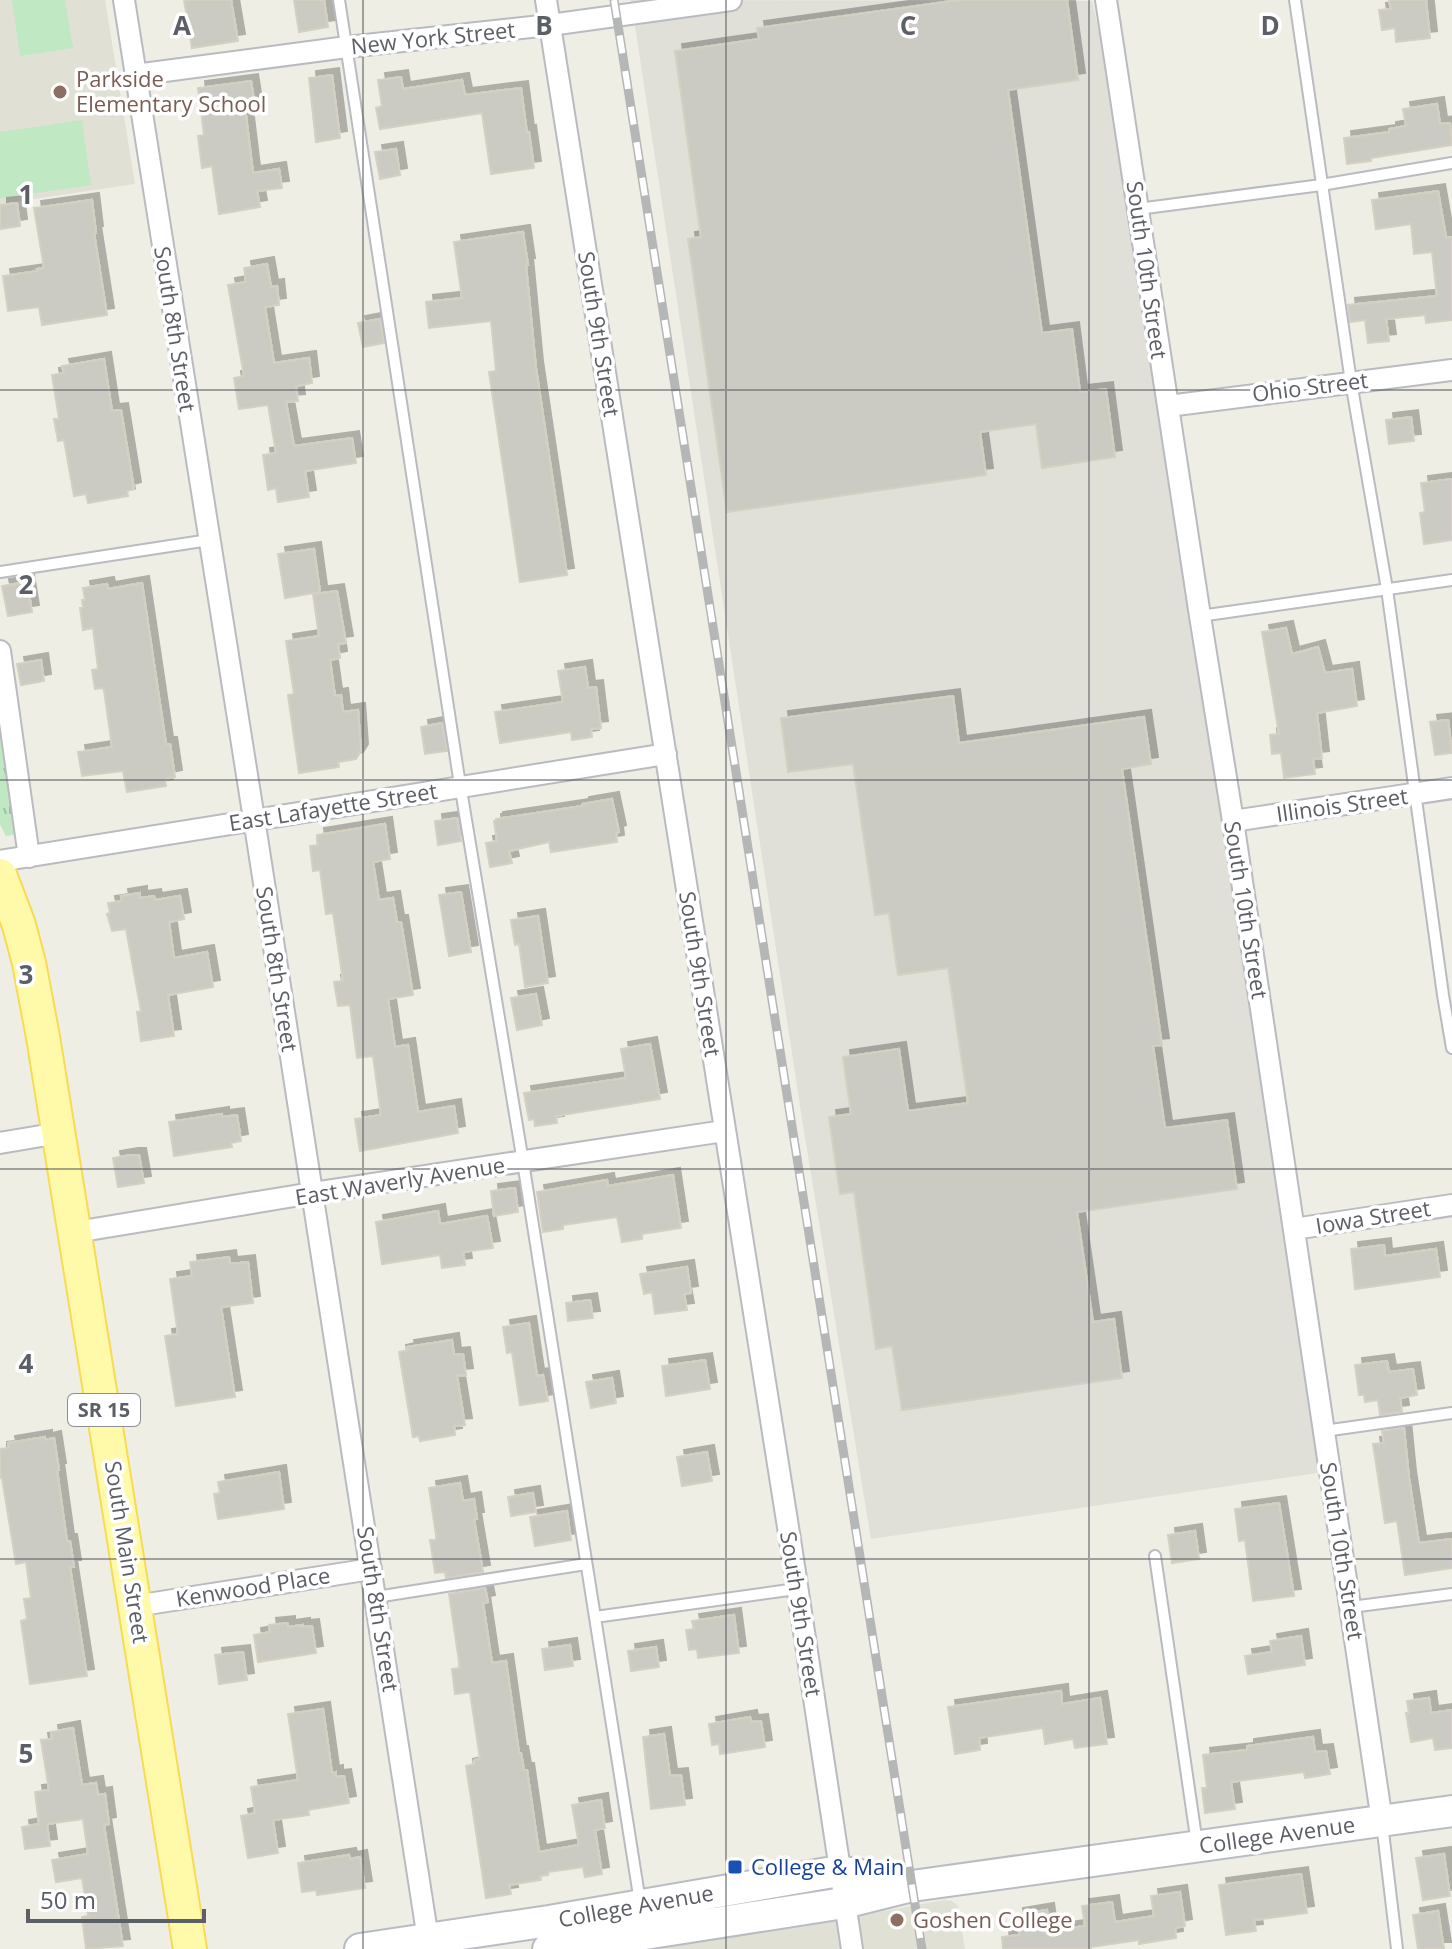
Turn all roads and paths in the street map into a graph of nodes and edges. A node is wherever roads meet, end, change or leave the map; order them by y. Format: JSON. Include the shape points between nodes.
{"nodes":[{"id":1,"x":124,"y":0,"type":"edge"},
{"id":2,"x":339,"y":0,"type":"edge"},
{"id":3,"x":546,"y":0,"type":"edge"},
{"id":4,"x":731,"y":0,"type":"edge"},
{"id":5,"x":1106,"y":0,"type":"edge"},
{"id":6,"x":1295,"y":0,"type":"edge"},
{"id":7,"x":550,"y":25,"type":"junction"},
{"id":8,"x":347,"y":47,"type":"junction"},
{"id":9,"x":135,"y":75,"type":"junction"},
{"id":10,"x":1452,"y":163,"type":"edge"},
{"id":11,"x":1321,"y":185,"type":"junction"},
{"id":12,"x":1138,"y":209,"type":"junction"},
{"id":13,"x":1452,"y":370,"type":"edge"},
{"id":14,"x":1351,"y":382,"type":"junction"},
{"id":15,"x":1168,"y":406,"type":"junction"},
{"id":16,"x":209,"y":540,"type":"junction"},
{"id":17,"x":0,"y":572,"type":"edge"},
{"id":18,"x":1452,"y":580,"type":"edge"},
{"id":19,"x":1387,"y":589,"type":"junction"},
{"id":20,"x":1200,"y":616,"type":"junction"},
{"id":21,"x":0,"y":651,"type":"edge"},
{"id":22,"x":666,"y":754,"type":"junction"},
{"id":23,"x":461,"y":787,"type":"junction"},
{"id":24,"x":1452,"y":788,"type":"edge"},
{"id":25,"x":1415,"y":794,"type":"junction"},
{"id":26,"x":254,"y":820,"type":"junction"},
{"id":27,"x":1233,"y":821,"type":"junction"},
{"id":28,"x":29,"y":857,"type":"junction"},
{"id":29,"x":0,"y":861,"type":"edge"},
{"id":30,"x":0,"y":875,"type":"edge"},
{"id":31,"x":1447,"y":994,"type":"edge"},
{"id":32,"x":1452,"y":1048,"type":"edge"},
{"id":33,"x":724,"y":1131,"type":"junction"},
{"id":34,"x":59,"y":1133,"type":"junction"},
{"id":35,"x":0,"y":1143,"type":"edge"},
{"id":36,"x":523,"y":1162,"type":"junction"},
{"id":37,"x":312,"y":1193,"type":"junction"},
{"id":38,"x":1452,"y":1205,"type":"edge"},
{"id":39,"x":1294,"y":1229,"type":"junction"},
{"id":40,"x":76,"y":1232,"type":"junction"},
{"id":41,"x":1452,"y":1413,"type":"edge"},
{"id":42,"x":1324,"y":1431,"type":"junction"},
{"id":43,"x":1155,"y":1556,"type":"dead end"},
{"id":44,"x":586,"y":1564,"type":"junction"},
{"id":45,"x":371,"y":1569,"type":"junction"},
{"id":46,"x":796,"y":1589,"type":"junction"},
{"id":47,"x":1452,"y":1594,"type":"edge"},
{"id":48,"x":376,"y":1597,"type":"junction"},
{"id":49,"x":135,"y":1606,"type":"junction"},
{"id":50,"x":1351,"y":1607,"type":"junction"},
{"id":51,"x":595,"y":1617,"type":"junction"},
{"id":52,"x":1452,"y":1811,"type":"edge"},
{"id":53,"x":1382,"y":1821,"type":"junction"},
{"id":54,"x":1197,"y":1846,"type":"junction"},
{"id":55,"x":839,"y":1871,"type":"junction"},
{"id":56,"x":912,"y":1886,"type":"junction"},
{"id":57,"x":844,"y":1903,"type":"junction"},
{"id":58,"x":640,"y":1904,"type":"junction"},
{"id":59,"x":428,"y":1939,"type":"junction"},
{"id":60,"x":190,"y":1949,"type":"edge"},
{"id":61,"x":360,"y":1949,"type":"edge"},
{"id":62,"x":548,"y":1949,"type":"edge"},
{"id":63,"x":852,"y":1949,"type":"edge"},
{"id":64,"x":1397,"y":1949,"type":"edge"}],
"edges":[{"from":1,"to":9,"type":"street","name":"South 8th Street"},
{"from":2,"to":8,"type":"lane"},
{"from":3,"to":7,"type":"street","name":"South 9th Street"},
{"from":4,"to":7,"type":"street","name":"New York Street"},
{"from":5,"to":12,"type":"street","name":"South 10th Street"},
{"from":6,"to":11,"type":"lane"},
{"from":7,"to":8,"type":"street","name":"New York Street"},
{"from":7,"to":22,"type":"street","name":"South 9th Street"},
{"from":8,"to":9,"type":"street","name":"New York Street"},
{"from":8,"to":23,"type":"lane"},
{"from":9,"to":16,"type":"street","name":"South 8th Street"},
{"from":10,"to":11,"type":"lane"},
{"from":11,"to":12,"type":"lane"},
{"from":11,"to":14,"type":"lane"},
{"from":12,"to":15,"type":"street","name":"South 10th Street"},
{"from":13,"to":14,"type":"street","name":"Ohio Street"},
{"from":14,"to":15,"type":"street","name":"Ohio Street"},
{"from":14,"to":19,"type":"lane"},
{"from":15,"to":20,"type":"street","name":"South 10th Street"},
{"from":16,"to":17,"type":"lane"},
{"from":16,"to":26,"type":"street","name":"South 8th Street"},
{"from":18,"to":19,"type":"lane"},
{"from":19,"to":20,"type":"lane"},
{"from":19,"to":25,"type":"lane"},
{"from":20,"to":27,"type":"street","name":"South 10th Street"},
{"from":21,"to":28,"type":"street"},
{"from":22,"to":23,"type":"street","name":"East Lafayette Street"},
{"from":22,"to":33,"type":"street","name":"South 9th Street"},
{"from":23,"to":26,"type":"street","name":"East Lafayette Street"},
{"from":23,"to":36,"type":"lane"},
{"from":24,"to":25,"type":"street","name":"Illinois Street"},
{"from":25,"to":27,"type":"street","name":"Illinois Street"},
{"from":25,"to":31,"type":"lane"},
{"from":26,"to":28,"type":"street","name":"East Lafayette Street"},
{"from":26,"to":37,"type":"street","name":"South 8th Street"},
{"from":27,"to":39,"type":"street","name":"South 10th Street"},
{"from":28,"to":29,"type":"street","name":"East Lafayette Street"},
{"from":30,"to":34,"type":"main road","name":"South Main Street","number":"SR 15","via":[[29,963]]},
{"from":31,"to":32,"type":"lane"},
{"from":33,"to":36,"type":"street","name":"East Waverly Avenue"},
{"from":33,"to":46,"type":"street","name":"South 9th Street"},
{"from":34,"to":35,"type":"street"},
{"from":34,"to":40,"type":"main road","name":"South Main Street","number":"SR 15"},
{"from":36,"to":37,"type":"street","name":"East Waverly Avenue"},
{"from":36,"to":44,"type":"lane"},
{"from":37,"to":40,"type":"street","name":"East Waverly Avenue"},
{"from":37,"to":45,"type":"street","name":"South 8th Street"},
{"from":38,"to":39,"type":"street","name":"Iowa Street"},
{"from":39,"to":42,"type":"street","name":"South 10th Street"},
{"from":40,"to":49,"type":"main road","name":"South Main Street","number":"SR 15"},
{"from":41,"to":42,"type":"lane"},
{"from":42,"to":50,"type":"street","name":"South 10th Street"},
{"from":43,"to":54,"type":"lane"},
{"from":44,"to":48,"type":"lane"},
{"from":44,"to":51,"type":"lane"},
{"from":45,"to":48,"type":"street","name":"South 8th Street"},
{"from":45,"to":49,"type":"street","name":"Kenwood Place"},
{"from":46,"to":51,"type":"lane"},
{"from":46,"to":55,"type":"street","name":"South 9th Street"},
{"from":47,"to":50,"type":"lane"},
{"from":48,"to":59,"type":"street","name":"South 8th Street"},
{"from":49,"to":60,"type":"main road","name":"South Main Street","number":"SR 15"},
{"from":50,"to":53,"type":"street","name":"South 10th Street"},
{"from":51,"to":58,"type":"lane"},
{"from":52,"to":53,"type":"main road","name":"College Avenue"},
{"from":53,"to":54,"type":"main road","name":"College Avenue"},
{"from":53,"to":64,"type":"lane"},
{"from":54,"to":56,"type":"main road","name":"College Avenue"},
{"from":55,"to":56,"type":"main road","name":"College Avenue"},
{"from":55,"to":57,"type":"street","name":"South 9th Street"},
{"from":55,"to":58,"type":"main road","name":"College Avenue"},
{"from":56,"to":57,"type":"main road","name":"College Avenue"},
{"from":57,"to":62,"type":"main road","name":"College Avenue"},
{"from":57,"to":63,"type":"street","name":"South 9th Street"},
{"from":58,"to":59,"type":"main road","name":"College Avenue"},
{"from":59,"to":61,"type":"main road","name":"College Avenue"}]}
